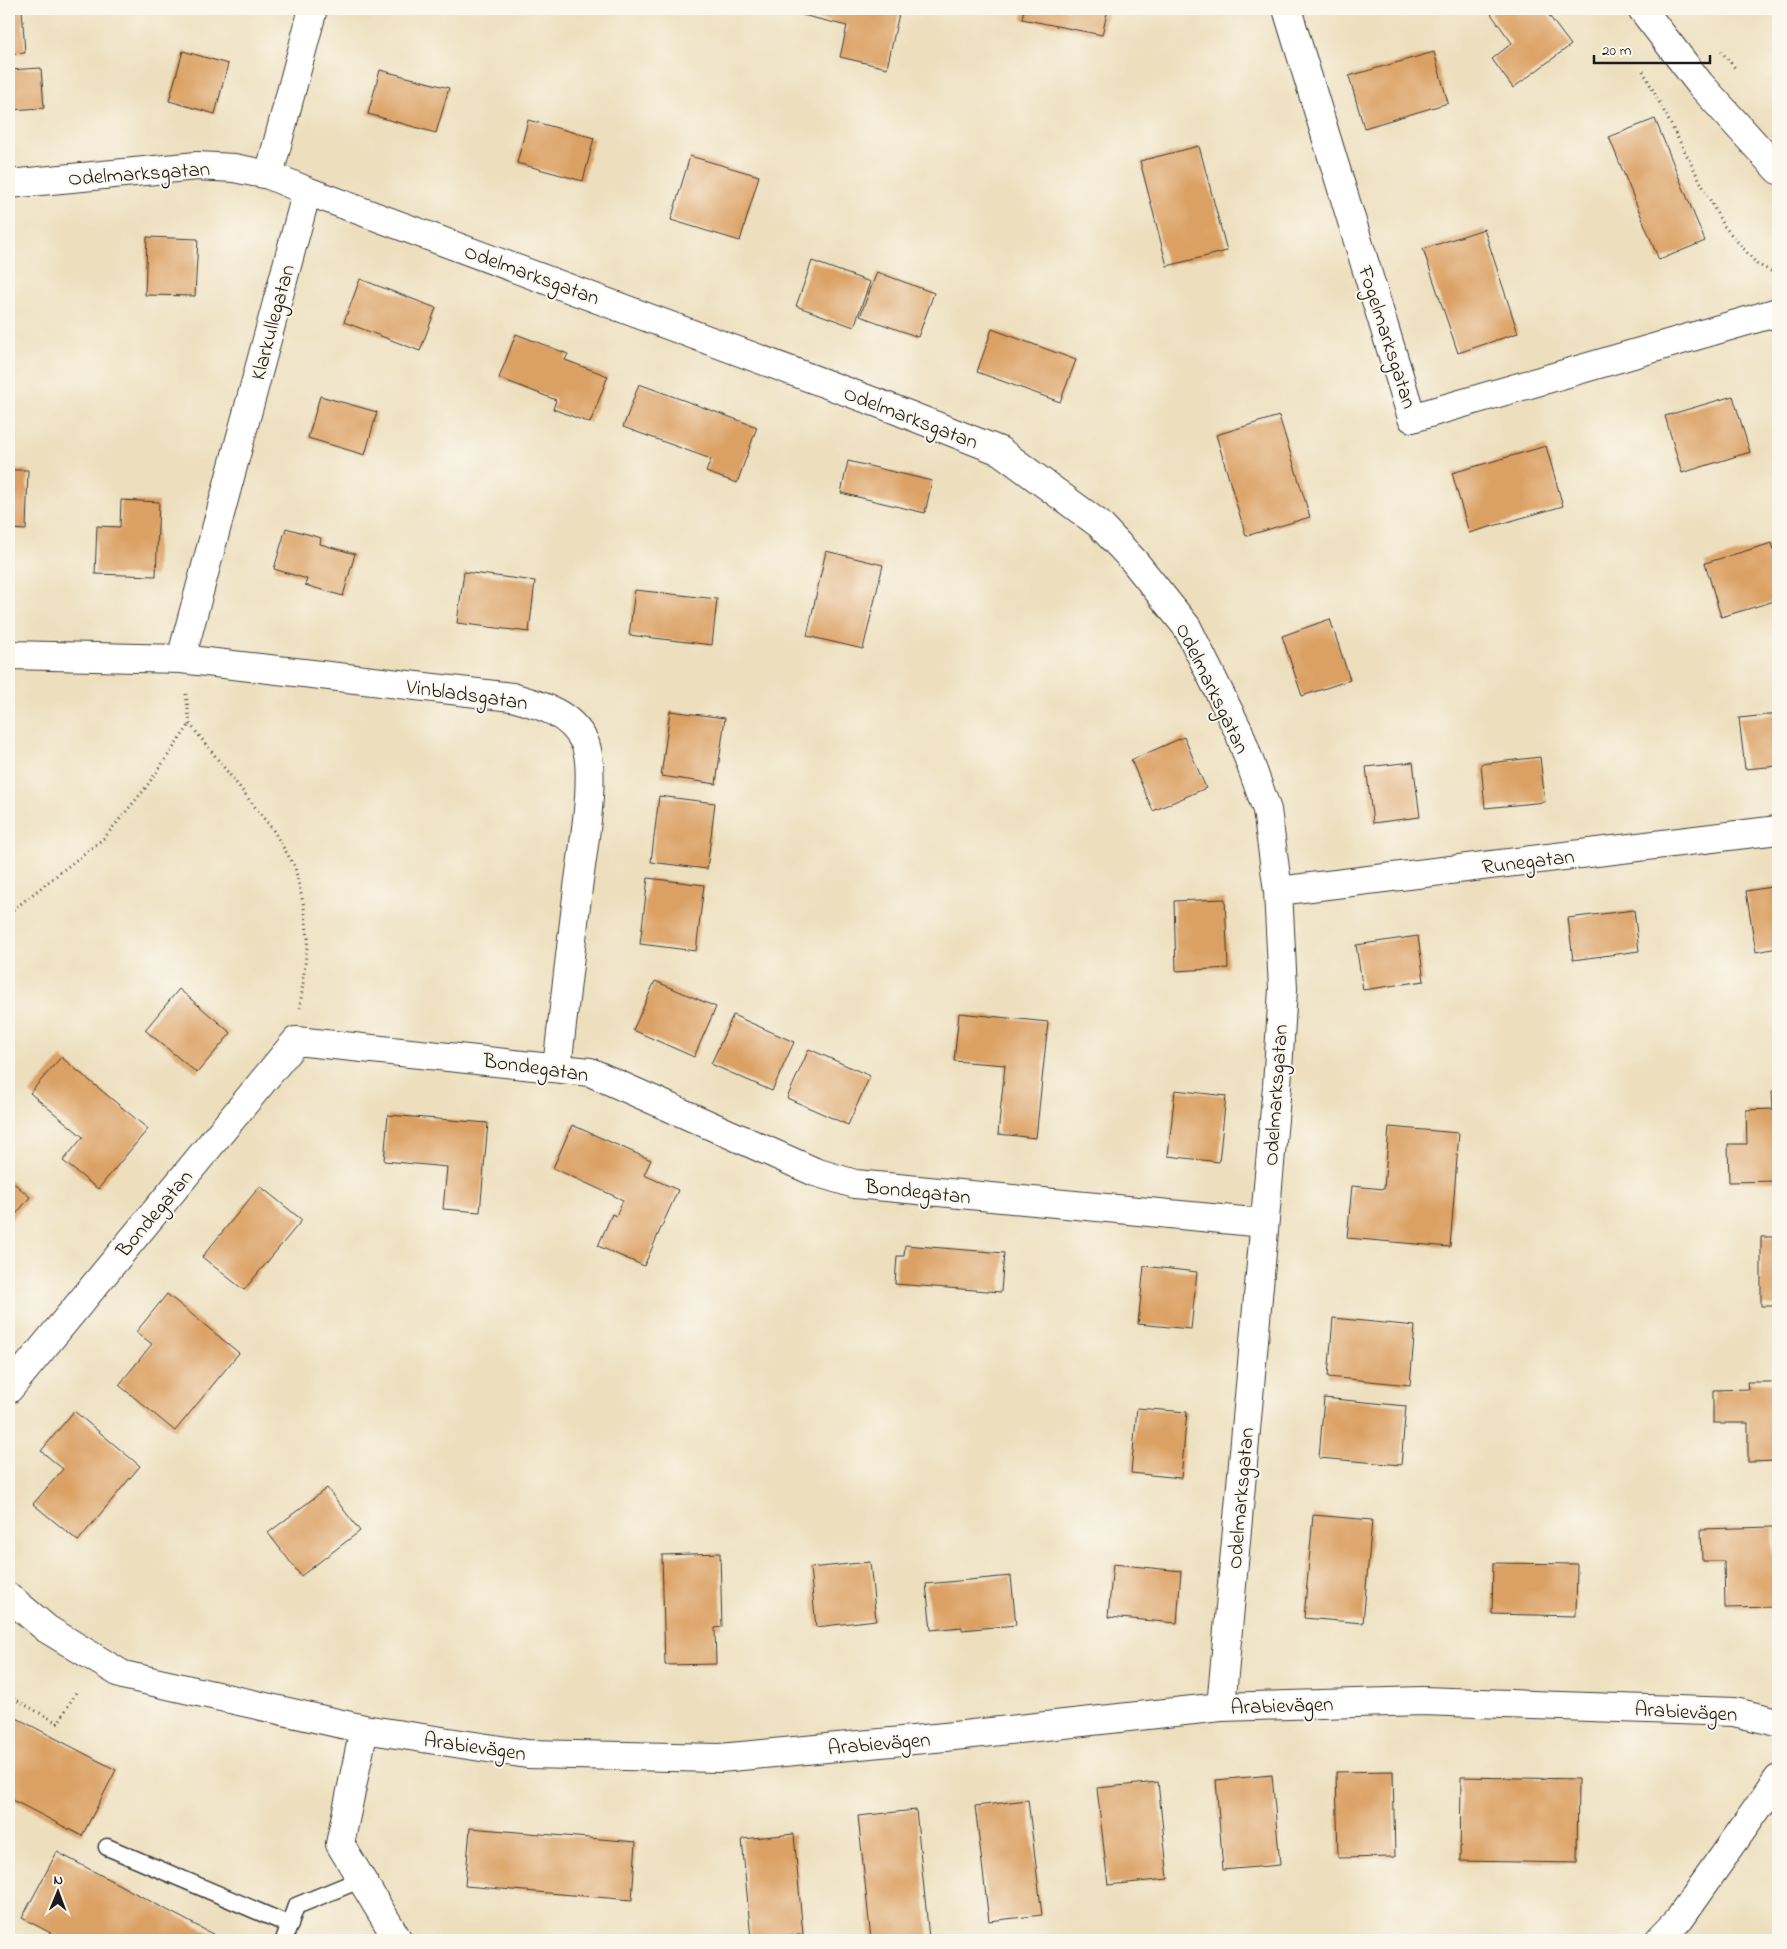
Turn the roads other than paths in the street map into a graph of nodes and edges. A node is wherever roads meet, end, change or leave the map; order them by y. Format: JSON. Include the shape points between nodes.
{"nodes":[{"id":1,"x":313,"y":9,"type":"edge"},
{"id":2,"x":1287,"y":9,"type":"edge"},
{"id":3,"x":1642,"y":9,"type":"edge"},
{"id":4,"x":1778,"y":170,"type":"edge"},
{"id":5,"x":269,"y":175,"type":"junction"},
{"id":6,"x":9,"y":184,"type":"edge"},
{"id":7,"x":307,"y":191,"type":"junction"},
{"id":8,"x":1778,"y":312,"type":"edge"},
{"id":9,"x":9,"y":655,"type":"edge"},
{"id":10,"x":181,"y":659,"type":"junction"},
{"id":11,"x":1778,"y":830,"type":"edge"},
{"id":12,"x":1278,"y":891,"type":"junction"},
{"id":13,"x":557,"y":1067,"type":"junction"},
{"id":14,"x":1264,"y":1223,"type":"junction"},
{"id":15,"x":9,"y":1389,"type":"edge"},
{"id":16,"x":9,"y":1597,"type":"edge"},
{"id":17,"x":1221,"y":1707,"type":"junction"},
{"id":18,"x":1778,"y":1722,"type":"edge"},
{"id":19,"x":364,"y":1729,"type":"junction"},
{"id":20,"x":1778,"y":1779,"type":"edge"},
{"id":21,"x":107,"y":1846,"type":"dead end"},
{"id":22,"x":362,"y":1880,"type":"junction"},
{"id":23,"x":287,"y":1933,"type":"edge"},
{"id":24,"x":398,"y":1940,"type":"edge"},
{"id":25,"x":1659,"y":1940,"type":"edge"}],
"edges":[{"from":1,"to":5,"type":"street"},
{"from":2,"to":8,"type":"street","name":"Fogelmarksgatan","via":[[1412,418]]},
{"from":3,"to":4,"type":"street","via":[[1700,84]]},
{"from":5,"to":6,"type":"street","name":"Odelmarksgatan","via":[[234,168],[197,166]]},
{"from":5,"to":7,"type":"street"},
{"from":7,"to":10,"type":"street","name":"Klarkullegatan"},
{"from":7,"to":12,"type":"street","name":"Odelmarksgatan","via":[[1000,451],[1099,524],[1134,561],[1187,627],[1239,732],[1267,810]]},
{"from":9,"to":10,"type":"street","name":"Vinbladsgatan"},
{"from":10,"to":13,"type":"street","name":"Vinbladsgatan","via":[[512,698],[548,706],[568,720],[585,742],[590,767]]},
{"from":11,"to":12,"type":"street","name":"Runegatan"},
{"from":12,"to":14,"type":"street","name":"Odelmarksgatan","via":[[1283,989],[1278,1086]]},
{"from":13,"to":14,"type":"street","name":"Bondegatan","via":[[590,1072],[815,1172],[855,1184]]},
{"from":13,"to":15,"type":"street","name":"Bondegatan","via":[[296,1041]]},
{"from":14,"to":17,"type":"street","name":"Odelmarksgatan"},
{"from":16,"to":19,"type":"street","name":"Arabievägen","via":[[47,1629],[123,1675]]},
{"from":17,"to":18,"type":"street","name":"Arabievägen","via":[[1422,1700],[1734,1712]]},
{"from":17,"to":19,"type":"street","name":"Arabievägen","via":[[720,1758],[527,1754]]},
{"from":19,"to":22,"type":"street","via":[[340,1844]]},
{"from":20,"to":25,"type":"street","via":[[1680,1918]]},
{"from":21,"to":23,"type":"lane"},
{"from":22,"to":23,"type":"lane","via":[[296,1906]]},
{"from":22,"to":24,"type":"street"}]}
